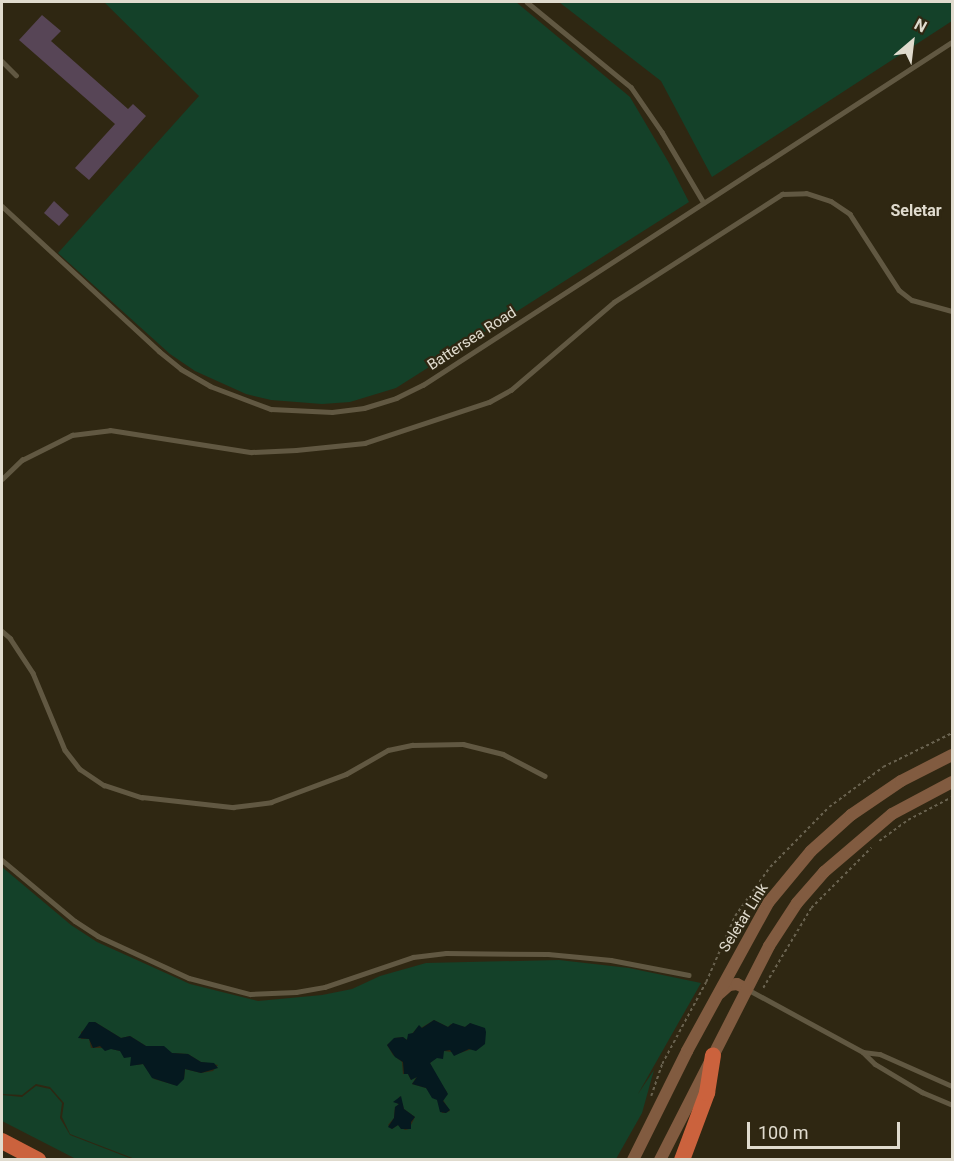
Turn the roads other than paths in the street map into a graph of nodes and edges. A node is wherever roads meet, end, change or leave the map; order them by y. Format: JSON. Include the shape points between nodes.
{"nodes":[{"id":1,"x":527,"y":2,"type":"edge"},
{"id":2,"x":952,"y":42,"type":"edge"},
{"id":3,"x":2,"y":61,"type":"edge"},
{"id":4,"x":16,"y":75,"type":"dead end"},
{"id":5,"x":704,"y":203,"type":"junction"},
{"id":6,"x":2,"y":206,"type":"edge"},
{"id":7,"x":952,"y":311,"type":"edge"},
{"id":8,"x":2,"y":478,"type":"edge"},
{"id":9,"x":2,"y":631,"type":"edge"},
{"id":10,"x":952,"y":755,"type":"edge"},
{"id":11,"x":545,"y":776,"type":"dead end"},
{"id":12,"x":952,"y":782,"type":"edge"},
{"id":13,"x":2,"y":860,"type":"edge"},
{"id":14,"x":689,"y":975,"type":"dead end"},
{"id":15,"x":747,"y":989,"type":"junction"},
{"id":16,"x":719,"y":994,"type":"junction"},
{"id":17,"x":863,"y":1052,"type":"junction"},
{"id":18,"x":713,"y":1055,"type":"junction"},
{"id":19,"x":952,"y":1086,"type":"edge"},
{"id":20,"x":952,"y":1106,"type":"edge"},
{"id":21,"x":2,"y":1142,"type":"edge"},
{"id":22,"x":20,"y":1160,"type":"edge"},
{"id":23,"x":38,"y":1160,"type":"edge"},
{"id":24,"x":633,"y":1160,"type":"edge"},
{"id":25,"x":660,"y":1160,"type":"edge"},
{"id":26,"x":682,"y":1160,"type":"edge"}],
"edges":[{"from":1,"to":5,"type":"lane","via":[[631,87]]},
{"from":2,"to":5,"type":"lane","name":"Battersea Road"},
{"from":3,"to":4,"type":"lane"},
{"from":5,"to":6,"type":"lane","name":"Battersea Road","via":[[423,386],[375,405],[332,412],[272,409],[210,386],[181,369]]},
{"from":7,"to":8,"type":"lane","via":[[918,302],[899,290],[850,214],[831,201],[806,193],[782,194],[614,303],[511,390],[489,402],[365,443],[296,450],[251,452],[110,430],[72,435],[22,460]]},
{"from":9,"to":11,"type":"lane","via":[[33,673],[65,750],[80,769],[104,785],[142,797],[233,807],[271,802],[336,779],[388,750],[412,745],[463,744],[503,754]]},
{"from":10,"to":16,"type":"main road","name":"Seletar Link","via":[[901,781],[851,814],[811,851],[768,903]]},
{"from":12,"to":15,"type":"main road","via":[[892,814],[824,872],[797,903]]},
{"from":13,"to":14,"type":"lane","via":[[99,936],[189,978],[250,994],[325,987],[413,957],[446,953],[548,954],[611,960]]},
{"from":15,"to":16,"type":"main road","via":[[729,985]]},
{"from":15,"to":17,"type":"lane"},
{"from":15,"to":18,"type":"main road"},
{"from":16,"to":24,"type":"main road","name":"Seletar Link"},
{"from":17,"to":19,"type":"lane","via":[[880,1054]]},
{"from":17,"to":20,"type":"lane","via":[[875,1064]]},
{"from":18,"to":25,"type":"main road"},
{"from":18,"to":26,"type":"highway","via":[[708,1094]]},
{"from":21,"to":22,"type":"highway"},
{"from":21,"to":23,"type":"highway"}]}
